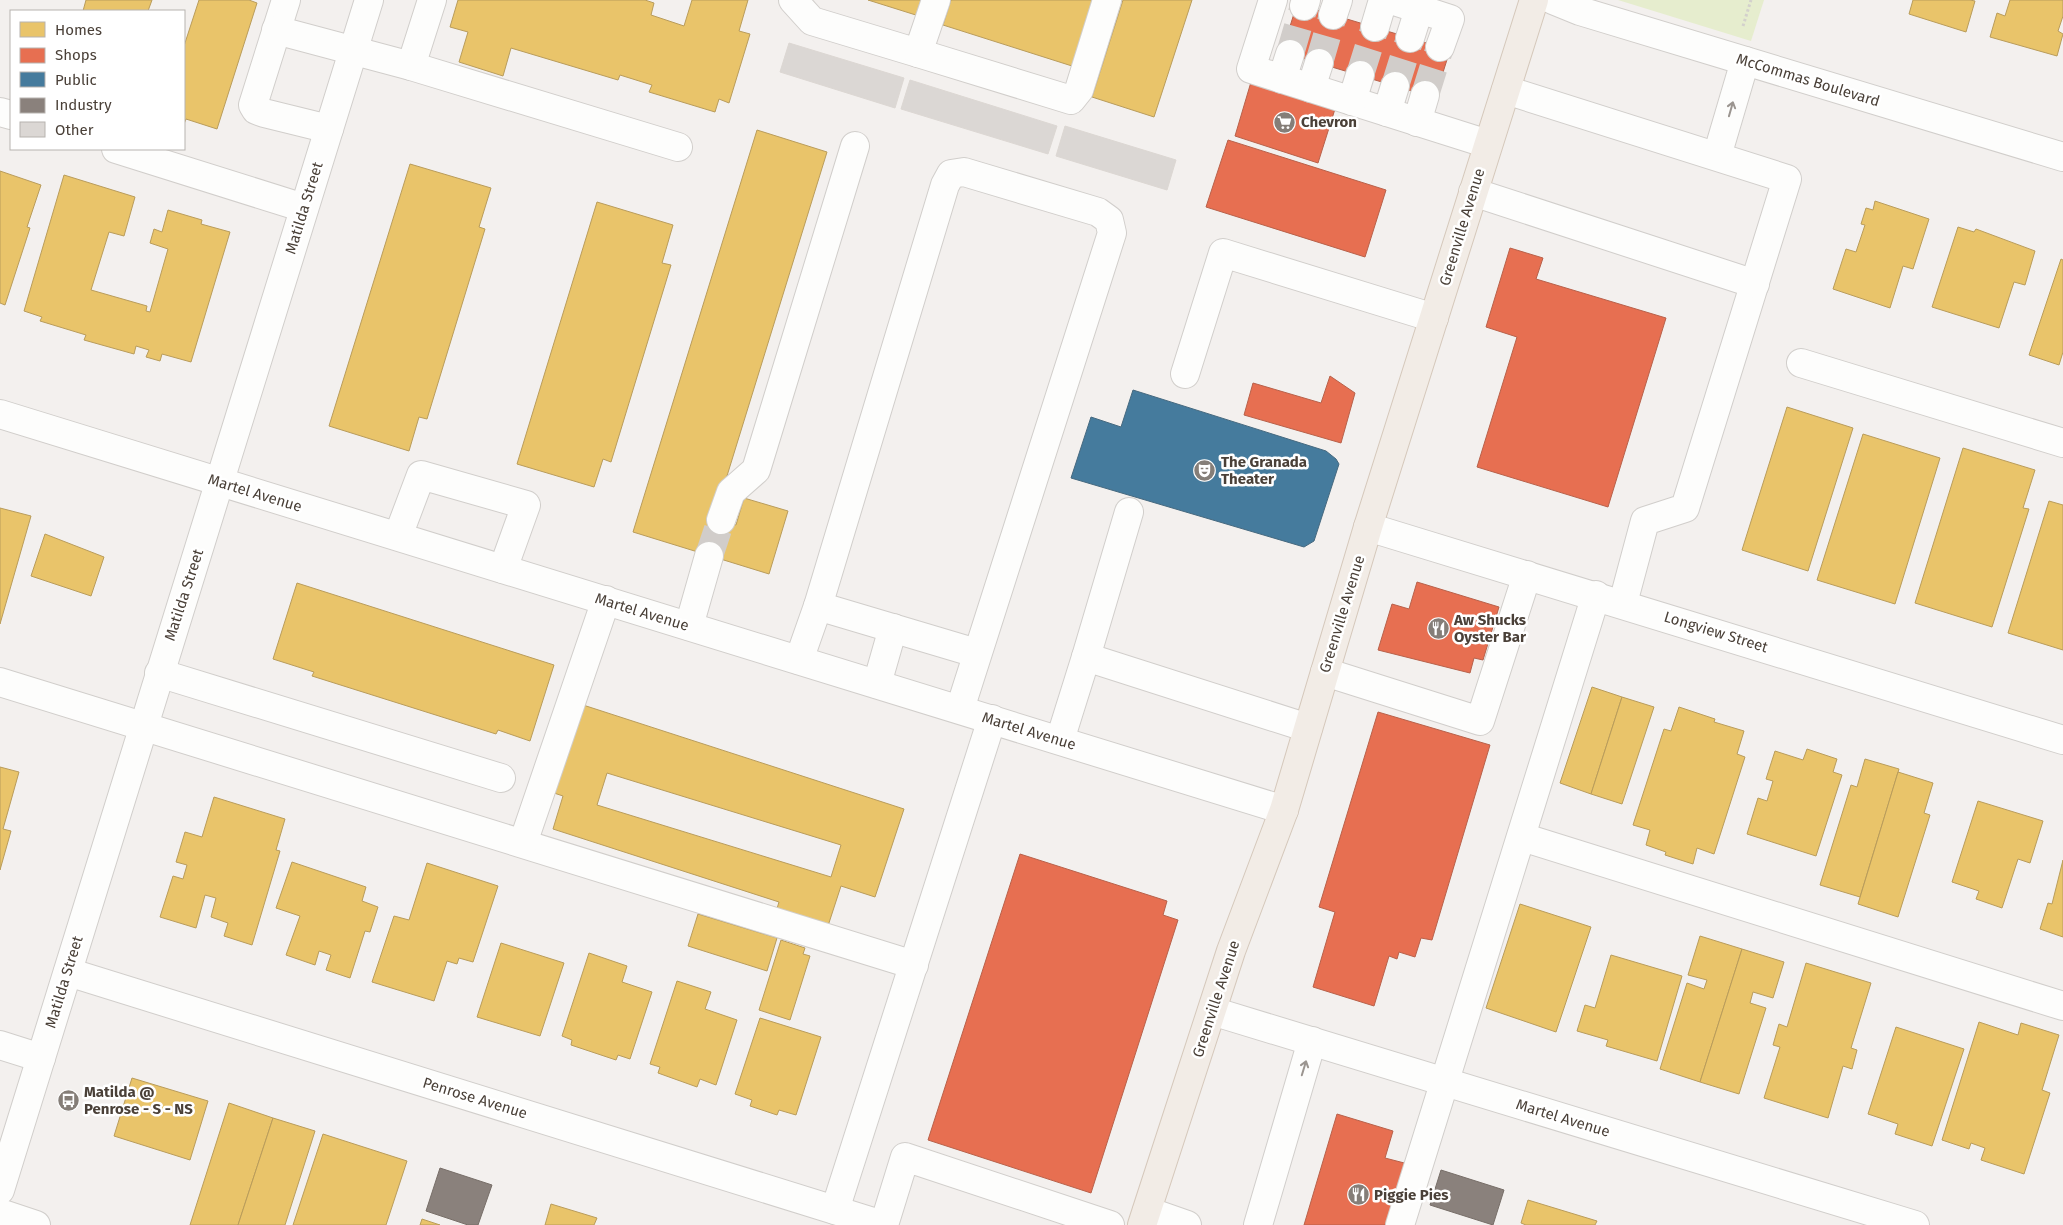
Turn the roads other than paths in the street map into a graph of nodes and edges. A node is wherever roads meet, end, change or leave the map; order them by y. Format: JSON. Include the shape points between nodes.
{"nodes":[{"id":1,"x":286,"y":0,"type":"edge"},
{"id":2,"x":369,"y":0,"type":"edge"},
{"id":3,"x":432,"y":0,"type":"edge"},
{"id":4,"x":793,"y":0,"type":"edge"},
{"id":5,"x":936,"y":0,"type":"edge"},
{"id":6,"x":1107,"y":0,"type":"edge"},
{"id":7,"x":1273,"y":0,"type":"edge"},
{"id":8,"x":1383,"y":0,"type":"edge"},
{"id":9,"x":1391,"y":0,"type":"edge"},
{"id":10,"x":1534,"y":0,"type":"edge"},
{"id":11,"x":1553,"y":0,"type":"edge"},
{"id":12,"x":1420,"y":4,"type":"edge"},
{"id":13,"x":1375,"y":27,"type":"tunnel mouth"},
{"id":14,"x":276,"y":30,"type":"junction"},
{"id":15,"x":1410,"y":38,"type":"tunnel mouth"},
{"id":16,"x":1440,"y":48,"type":"tunnel mouth"},
{"id":17,"x":353,"y":50,"type":"junction"},
{"id":18,"x":918,"y":53,"type":"junction"},
{"id":19,"x":1745,"y":61,"type":"junction"},
{"id":20,"x":411,"y":66,"type":"junction"},
{"id":21,"x":1360,"y":75,"type":"tunnel mouth"},
{"id":22,"x":1395,"y":86,"type":"tunnel mouth"},
{"id":23,"x":1506,"y":90,"type":"junction"},
{"id":24,"x":1425,"y":95,"type":"tunnel mouth"},
{"id":25,"x":1352,"y":101,"type":"junction"},
{"id":26,"x":1387,"y":112,"type":"junction"},
{"id":27,"x":1417,"y":122,"type":"junction"},
{"id":28,"x":329,"y":129,"type":"junction"},
{"id":29,"x":1488,"y":144,"type":"junction"},
{"id":30,"x":854,"y":146,"type":"dead end"},
{"id":31,"x":678,"y":147,"type":"dead end"},
{"id":32,"x":119,"y":150,"type":"edge"},
{"id":33,"x":1717,"y":156,"type":"junction"},
{"id":34,"x":2063,"y":158,"type":"edge"},
{"id":35,"x":1473,"y":192,"type":"junction"},
{"id":36,"x":304,"y":208,"type":"junction"},
{"id":37,"x":1755,"y":284,"type":"junction"},
{"id":38,"x":1434,"y":318,"type":"junction"},
{"id":39,"x":1800,"y":362,"type":"dead end"},
{"id":40,"x":1185,"y":374,"type":"dead end"},
{"id":41,"x":0,"y":414,"type":"edge"},
{"id":42,"x":2063,"y":443,"type":"edge"},
{"id":43,"x":220,"y":482,"type":"junction"},
{"id":44,"x":1129,"y":512,"type":"dead end"},
{"id":45,"x":721,"y":520,"type":"tunnel mouth"},
{"id":46,"x":1368,"y":527,"type":"junction"},
{"id":47,"x":398,"y":536,"type":"junction"},
{"id":48,"x":709,"y":556,"type":"tunnel mouth"},
{"id":49,"x":503,"y":569,"type":"junction"},
{"id":50,"x":1527,"y":575,"type":"junction"},
{"id":51,"x":1596,"y":595,"type":"junction"},
{"id":52,"x":606,"y":600,"type":"junction"},
{"id":53,"x":1623,"y":603,"type":"junction"},
{"id":54,"x":818,"y":606,"type":"junction"},
{"id":55,"x":688,"y":626,"type":"junction"},
{"id":56,"x":893,"y":628,"type":"junction"},
{"id":57,"x":976,"y":653,"type":"junction"},
{"id":58,"x":1086,"y":657,"type":"junction"},
{"id":59,"x":799,"y":660,"type":"junction"},
{"id":60,"x":1325,"y":672,"type":"junction"},
{"id":61,"x":159,"y":673,"type":"junction"},
{"id":62,"x":0,"y":682,"type":"edge"},
{"id":63,"x":877,"y":684,"type":"junction"},
{"id":64,"x":960,"y":709,"type":"junction"},
{"id":65,"x":992,"y":719,"type":"junction"},
{"id":66,"x":142,"y":727,"type":"junction"},
{"id":67,"x":1308,"y":728,"type":"junction"},
{"id":68,"x":1060,"y":740,"type":"junction"},
{"id":69,"x":2063,"y":740,"type":"edge"},
{"id":70,"x":501,"y":778,"type":"dead end"},
{"id":71,"x":1284,"y":810,"type":"junction"},
{"id":72,"x":1522,"y":837,"type":"junction"},
{"id":73,"x":524,"y":843,"type":"junction"},
{"id":74,"x":914,"y":964,"type":"junction"},
{"id":75,"x":68,"y":972,"type":"junction"},
{"id":76,"x":2063,"y":1006,"type":"edge"},
{"id":77,"x":1212,"y":1011,"type":"junction"},
{"id":78,"x":1312,"y":1041,"type":"junction"},
{"id":79,"x":0,"y":1044,"type":"edge"},
{"id":80,"x":41,"y":1058,"type":"junction"},
{"id":81,"x":1445,"y":1081,"type":"junction"},
{"id":82,"x":0,"y":1190,"type":"edge"},
{"id":83,"x":835,"y":1210,"type":"junction"},
{"id":84,"x":0,"y":1213,"type":"edge"},
{"id":85,"x":1145,"y":1218,"type":"edge"},
{"id":86,"x":36,"y":1225,"type":"edge"},
{"id":87,"x":883,"y":1225,"type":"edge"},
{"id":88,"x":1110,"y":1225,"type":"edge"},
{"id":89,"x":1187,"y":1225,"type":"edge"},
{"id":90,"x":1258,"y":1225,"type":"edge"},
{"id":91,"x":1400,"y":1225,"type":"edge"},
{"id":92,"x":1915,"y":1225,"type":"edge"}],
"edges":[{"from":1,"to":14,"type":"street"},
{"from":2,"to":17,"type":"street","name":"Matilda Street"},
{"from":3,"to":20,"type":"street"},
{"from":4,"to":18,"type":"street","via":[[812,21]]},
{"from":5,"to":18,"type":"street"},
{"from":6,"to":18,"type":"street","via":[[1079,90],[1071,100]]},
{"from":7,"to":25,"type":"street","via":[[1251,69],[1286,66],[1315,75]]},
{"from":8,"to":13,"type":"street"},
{"from":9,"to":12,"type":"street"},
{"from":10,"to":23,"type":"main road","name":"Greenville Avenue"},
{"from":11,"to":19,"type":"street","name":"McCommas Boulevard"},
{"from":12,"to":15,"type":"street"},
{"from":12,"to":16,"type":"street","via":[[1450,19]]},
{"from":14,"to":17,"type":"street"},
{"from":14,"to":28,"type":"street","via":[[252,105],[264,113]]},
{"from":17,"to":20,"type":"street"},
{"from":17,"to":28,"type":"street","name":"Matilda Street"},
{"from":33,"to":19,"type":"street","one_way":true},
{"from":19,"to":34,"type":"street","name":"McCommas Boulevard"},
{"from":20,"to":31,"type":"street"},
{"from":21,"to":25,"type":"street"},
{"from":22,"to":26,"type":"street"},
{"from":23,"to":29,"type":"main road","name":"Greenville Avenue"},
{"from":23,"to":33,"type":"street"},
{"from":24,"to":27,"type":"street"},
{"from":25,"to":26,"type":"street"},
{"from":26,"to":27,"type":"street"},
{"from":27,"to":29,"type":"street"},
{"from":28,"to":36,"type":"street","name":"Matilda Street"},
{"from":29,"to":35,"type":"main road","name":"Greenville Avenue"},
{"from":30,"to":45,"type":"street","via":[[756,470],[732,492]]},
{"from":32,"to":36,"type":"street"},
{"from":33,"to":37,"type":"street","via":[[1787,179]]},
{"from":35,"to":37,"type":"street"},
{"from":35,"to":38,"type":"main road","name":"Greenville Avenue"},
{"from":36,"to":43,"type":"street","name":"Matilda Street"},
{"from":37,"to":53,"type":"street","via":[[1685,508],[1645,521]]},
{"from":38,"to":40,"type":"street","via":[[1223,254]]},
{"from":38,"to":46,"type":"main road","name":"Greenville Avenue"},
{"from":39,"to":42,"type":"street"},
{"from":41,"to":43,"type":"street","name":"Martel Avenue"},
{"from":43,"to":47,"type":"street","name":"Martel Avenue"},
{"from":43,"to":61,"type":"street","name":"Matilda Street"},
{"from":44,"to":58,"type":"street"},
{"from":46,"to":50,"type":"street","name":"Longview Street"},
{"from":46,"to":60,"type":"main road","name":"Greenville Avenue"},
{"from":47,"to":49,"type":"street","name":"Martel Avenue"},
{"from":47,"to":49,"type":"street","via":[[421,475],[526,506]]},
{"from":48,"to":55,"type":"street"},
{"from":49,"to":52,"type":"street","name":"Martel Avenue"},
{"from":50,"to":51,"type":"street","name":"Longview Street"},
{"from":50,"to":60,"type":"street","via":[[1480,721]]},
{"from":51,"to":53,"type":"street","name":"Longview Street"},
{"from":51,"to":72,"type":"street"},
{"from":52,"to":55,"type":"street","name":"Martel Avenue"},
{"from":52,"to":73,"type":"street"},
{"from":53,"to":69,"type":"street","name":"Longview Street"},
{"from":54,"to":56,"type":"street"},
{"from":54,"to":57,"type":"street","via":[[945,185],[951,174],[964,172],[1098,212],[1109,220],[1112,232]]},
{"from":54,"to":59,"type":"street"},
{"from":55,"to":59,"type":"street","name":"Martel Avenue"},
{"from":56,"to":57,"type":"street"},
{"from":56,"to":63,"type":"street"},
{"from":57,"to":64,"type":"street"},
{"from":58,"to":67,"type":"street"},
{"from":58,"to":68,"type":"street"},
{"from":59,"to":63,"type":"street","name":"Martel Avenue"},
{"from":60,"to":67,"type":"main road","name":"Greenville Avenue"},
{"from":61,"to":66,"type":"street","name":"Matilda Street"},
{"from":61,"to":70,"type":"street"},
{"from":62,"to":66,"type":"street"},
{"from":63,"to":64,"type":"street","name":"Martel Avenue"},
{"from":64,"to":65,"type":"street","name":"Martel Avenue"},
{"from":65,"to":68,"type":"street","name":"Martel Avenue"},
{"from":65,"to":74,"type":"street"},
{"from":66,"to":73,"type":"street"},
{"from":66,"to":75,"type":"street","name":"Matilda Street"},
{"from":67,"to":71,"type":"main road","name":"Greenville Avenue"},
{"from":68,"to":71,"type":"street","name":"Martel Avenue"},
{"from":71,"to":77,"type":"main road","name":"Greenville Avenue"},
{"from":72,"to":76,"type":"street"},
{"from":72,"to":81,"type":"street"},
{"from":73,"to":74,"type":"street"},
{"from":74,"to":83,"type":"street"},
{"from":75,"to":80,"type":"street","name":"Matilda Street"},
{"from":75,"to":83,"type":"street","name":"Penrose Avenue"},
{"from":77,"to":78,"type":"street","name":"Martel Avenue"},
{"from":77,"to":85,"type":"main road","name":"Greenville Avenue"},
{"from":78,"to":81,"type":"street","name":"Martel Avenue"},
{"from":90,"to":78,"type":"street","one_way":true},
{"from":79,"to":80,"type":"street"},
{"from":80,"to":82,"type":"street","name":"Matilda Street"},
{"from":81,"to":91,"type":"street"},
{"from":81,"to":92,"type":"street","name":"Martel Avenue"},
{"from":83,"to":87,"type":"street","name":"Penrose Avenue"},
{"from":84,"to":86,"type":"street"},
{"from":85,"to":89,"type":"street"},
{"from":87,"to":88,"type":"street","via":[[905,1157]]}]}
